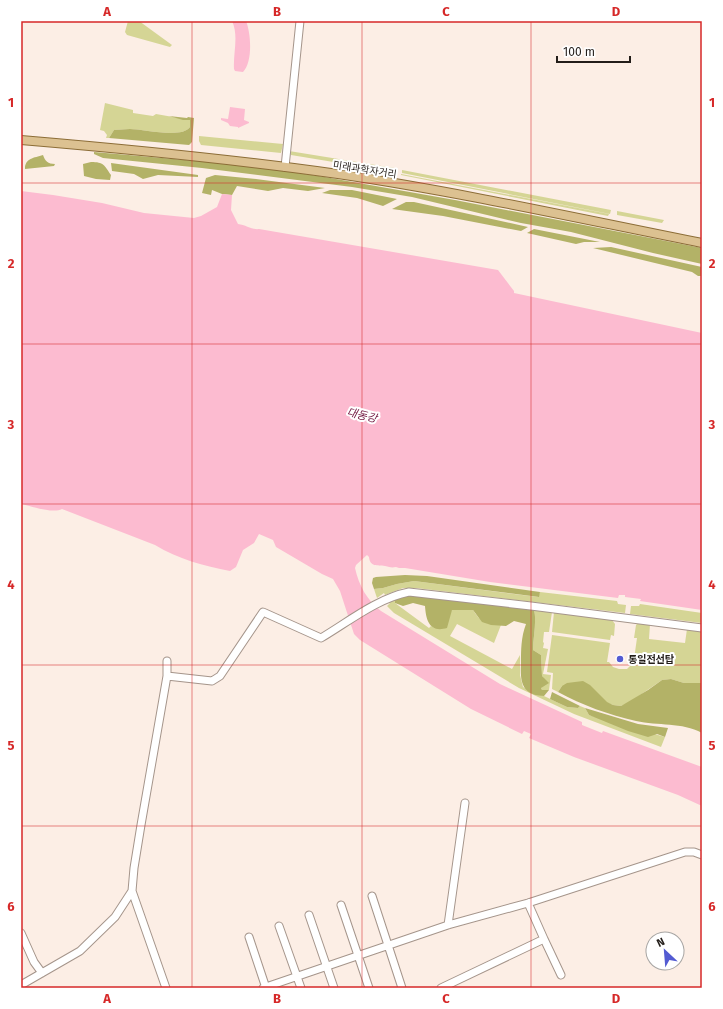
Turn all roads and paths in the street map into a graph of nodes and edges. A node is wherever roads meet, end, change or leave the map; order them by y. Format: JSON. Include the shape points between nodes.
{"nodes":[{"id":1,"x":300,"y":21,"type":"edge"},
{"id":2,"x":21,"y":140,"type":"edge"},
{"id":3,"x":285,"y":167,"type":"junction"},
{"id":4,"x":702,"y":243,"type":"edge"},
{"id":5,"x":702,"y":628,"type":"edge"},
{"id":6,"x":167,"y":661,"type":"dead end"},
{"id":7,"x":167,"y":676,"type":"junction"},
{"id":8,"x":465,"y":803,"type":"dead end"},
{"id":9,"x":702,"y":855,"type":"edge"},
{"id":10,"x":132,"y":891,"type":"junction"},
{"id":11,"x":372,"y":896,"type":"dead end"},
{"id":12,"x":528,"y":903,"type":"junction"},
{"id":13,"x":341,"y":905,"type":"dead end"},
{"id":14,"x":310,"y":915,"type":"dead end"},
{"id":15,"x":448,"y":925,"type":"junction"},
{"id":16,"x":279,"y":926,"type":"dead end"},
{"id":17,"x":21,"y":933,"type":"edge"},
{"id":18,"x":249,"y":937,"type":"dead end"},
{"id":19,"x":544,"y":939,"type":"junction"},
{"id":20,"x":388,"y":945,"type":"junction"},
{"id":21,"x":358,"y":956,"type":"junction"},
{"id":22,"x":327,"y":966,"type":"junction"},
{"id":23,"x":42,"y":973,"type":"junction"},
{"id":24,"x":561,"y":975,"type":"dead end"},
{"id":25,"x":297,"y":977,"type":"junction"},
{"id":26,"x":21,"y":985,"type":"edge"},
{"id":27,"x":166,"y":988,"type":"edge"},
{"id":28,"x":265,"y":988,"type":"edge"},
{"id":29,"x":301,"y":988,"type":"edge"},
{"id":30,"x":334,"y":988,"type":"edge"},
{"id":31,"x":369,"y":988,"type":"edge"},
{"id":32,"x":402,"y":988,"type":"edge"},
{"id":33,"x":441,"y":988,"type":"edge"}],
"edges":[{"from":1,"to":3,"type":"street"},
{"from":2,"to":3,"type":"main road","name":"미래과학자거리","via":[[182,154]]},
{"from":3,"to":4,"type":"main road","name":"미래과학자거리","via":[[435,191]]},
{"from":5,"to":7,"type":"street","via":[[409,592],[380,602],[321,638],[263,612],[220,676],[212,680]]},
{"from":6,"to":7,"type":"street"},
{"from":7,"to":10,"type":"street"},
{"from":8,"to":15,"type":"street"},
{"from":9,"to":12,"type":"street","via":[[685,852]]},
{"from":10,"to":23,"type":"street","via":[[115,917],[80,951]]},
{"from":10,"to":27,"type":"street"},
{"from":11,"to":20,"type":"street"},
{"from":12,"to":15,"type":"street"},
{"from":12,"to":19,"type":"street"},
{"from":13,"to":21,"type":"street"},
{"from":14,"to":22,"type":"street"},
{"from":15,"to":20,"type":"street"},
{"from":16,"to":25,"type":"street"},
{"from":17,"to":23,"type":"street"},
{"from":18,"to":28,"type":"street"},
{"from":19,"to":24,"type":"street"},
{"from":19,"to":33,"type":"street"},
{"from":20,"to":21,"type":"street"},
{"from":20,"to":32,"type":"street"},
{"from":21,"to":22,"type":"street"},
{"from":21,"to":31,"type":"street"},
{"from":22,"to":25,"type":"street"},
{"from":22,"to":30,"type":"street"},
{"from":23,"to":26,"type":"street"},
{"from":25,"to":28,"type":"street"},
{"from":25,"to":29,"type":"street"}]}
